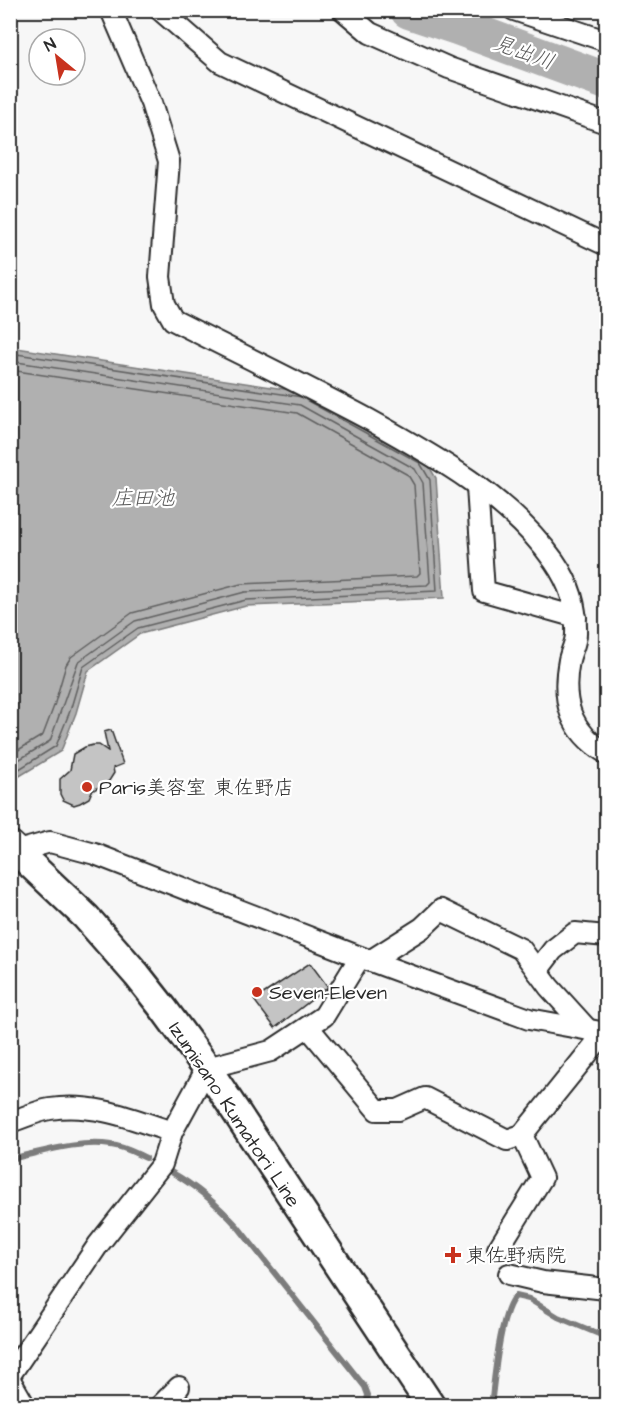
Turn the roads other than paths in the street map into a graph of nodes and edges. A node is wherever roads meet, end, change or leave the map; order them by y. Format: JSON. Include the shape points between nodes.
{"nodes":[{"id":1,"x":111,"y":10,"type":"edge"},
{"id":2,"x":160,"y":10,"type":"edge"},
{"id":3,"x":343,"y":10,"type":"edge"},
{"id":4,"x":514,"y":10,"type":"edge"},
{"id":5,"x":606,"y":41,"type":"edge"},
{"id":6,"x":606,"y":123,"type":"edge"},
{"id":7,"x":606,"y":245,"type":"edge"},
{"id":8,"x":477,"y":487,"type":"junction"},
{"id":9,"x":576,"y":616,"type":"junction"},
{"id":10,"x":606,"y":753,"type":"edge"},
{"id":11,"x":14,"y":848,"type":"edge"},
{"id":12,"x":606,"y":936,"type":"edge"},
{"id":13,"x":365,"y":959,"type":"junction"},
{"id":14,"x":537,"y":971,"type":"junction"},
{"id":15,"x":308,"y":1027,"type":"junction"},
{"id":16,"x":600,"y":1032,"type":"edge"},
{"id":17,"x":207,"y":1068,"type":"junction"},
{"id":18,"x":10,"y":1122,"type":"edge"},
{"id":19,"x":172,"y":1132,"type":"junction"},
{"id":20,"x":522,"y":1136,"type":"junction"},
{"id":21,"x":498,"y":1249,"type":"dead end"},
{"id":22,"x":509,"y":1274,"type":"dead end"},
{"id":23,"x":606,"y":1289,"type":"edge"},
{"id":24,"x":10,"y":1376,"type":"edge"},
{"id":25,"x":10,"y":1380,"type":"edge"},
{"id":26,"x":179,"y":1387,"type":"dead end"},
{"id":27,"x":25,"y":1406,"type":"edge"},
{"id":28,"x":160,"y":1406,"type":"edge"},
{"id":29,"x":431,"y":1406,"type":"edge"}],
"edges":[{"from":1,"to":8,"type":"street","via":[[151,104],[169,161],[160,278],[164,304],[173,320],[331,399],[427,452]]},
{"from":2,"to":7,"type":"street","via":[[220,62]]},
{"from":3,"to":6,"type":"street","via":[[370,33],[449,69]]},
{"from":4,"to":5,"type":"street"},
{"from":8,"to":9,"type":"street","via":[[521,522],[554,561],[569,585]]},
{"from":8,"to":9,"type":"street","via":[[484,591]]},
{"from":9,"to":10,"type":"street","via":[[566,696],[576,726],[590,743]]},
{"from":11,"to":13,"type":"street","via":[[50,842],[96,854]]},
{"from":11,"to":17,"type":"main road","name":"Izumisano Kumatori Line","via":[[86,917],[137,975]]},
{"from":12,"to":14,"type":"street","via":[[575,933],[553,950]]},
{"from":13,"to":14,"type":"street","via":[[422,928],[441,910],[521,949]]},
{"from":13,"to":15,"type":"street","via":[[324,1016]]},
{"from":13,"to":16,"type":"street","via":[[529,1019]]},
{"from":14,"to":16,"type":"street","via":[[549,987]]},
{"from":15,"to":17,"type":"street","via":[[271,1051]]},
{"from":15,"to":20,"type":"street","via":[[377,1110],[398,1110],[425,1098],[507,1140]]},
{"from":16,"to":20,"type":"street"},
{"from":17,"to":19,"type":"street"},
{"from":17,"to":29,"type":"main road","name":"Izumisano Kumatori Line"},
{"from":18,"to":19,"type":"street","via":[[49,1109],[80,1107],[111,1111]]},
{"from":19,"to":24,"type":"street","via":[[162,1164],[98,1245]]},
{"from":20,"to":21,"type":"street","via":[[542,1178]]},
{"from":22,"to":23,"type":"street"},
{"from":25,"to":27,"type":"street"},
{"from":26,"to":28,"type":"street"}]}
